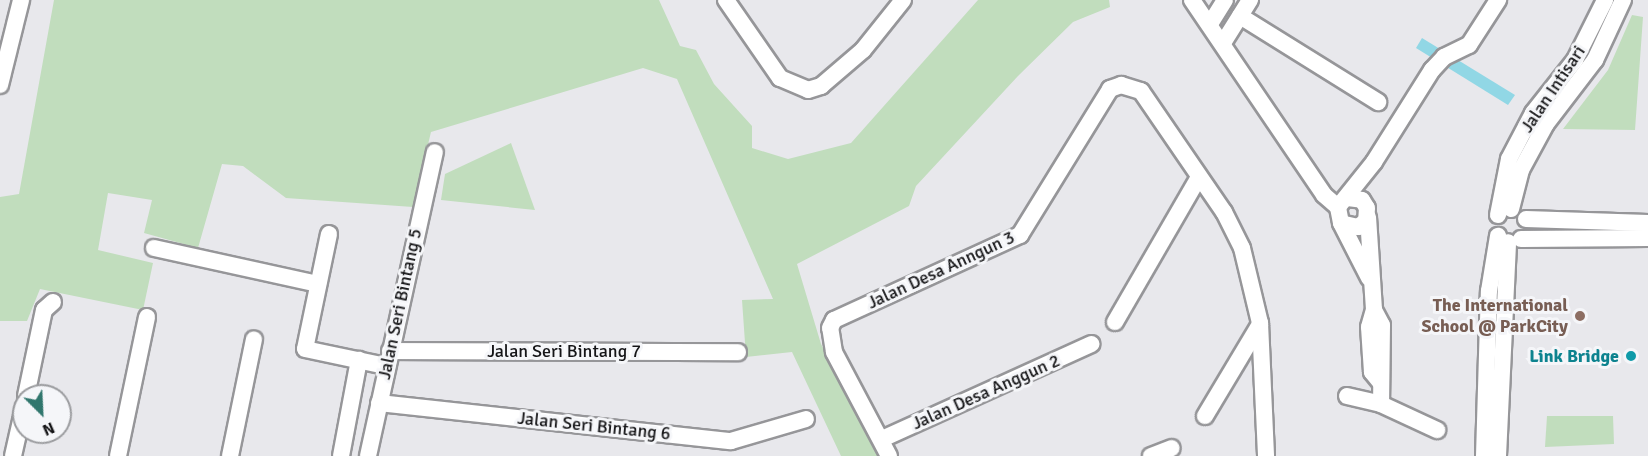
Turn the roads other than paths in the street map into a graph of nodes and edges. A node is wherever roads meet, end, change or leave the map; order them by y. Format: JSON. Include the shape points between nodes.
{"nodes":[{"id":1,"x":21,"y":0,"type":"edge"},
{"id":2,"x":726,"y":0,"type":"edge"},
{"id":3,"x":903,"y":0,"type":"edge"},
{"id":4,"x":1192,"y":0,"type":"edge"},
{"id":5,"x":1225,"y":0,"type":"edge"},
{"id":6,"x":1250,"y":0,"type":"edge"},
{"id":7,"x":1498,"y":0,"type":"edge"},
{"id":8,"x":1605,"y":0,"type":"edge"},
{"id":9,"x":1623,"y":0,"type":"edge"},
{"id":10,"x":1240,"y":16,"type":"junction"},
{"id":11,"x":1210,"y":24,"type":"junction"},
{"id":12,"x":1223,"y":43,"type":"junction"},
{"id":13,"x":0,"y":85,"type":"edge"},
{"id":14,"x":1378,"y":102,"type":"dead end"},
{"id":15,"x":435,"y":152,"type":"dead end"},
{"id":16,"x":1374,"y":162,"type":"junction"},
{"id":17,"x":1198,"y":179,"type":"junction"},
{"id":18,"x":1342,"y":209,"type":"junction"},
{"id":19,"x":1648,"y":209,"type":"edge"},
{"id":20,"x":1368,"y":212,"type":"junction"},
{"id":21,"x":1504,"y":212,"type":"junction"},
{"id":22,"x":1526,"y":219,"type":"junction"},
{"id":23,"x":1648,"y":223,"type":"edge"},
{"id":24,"x":1624,"y":230,"type":"junction"},
{"id":25,"x":329,"y":234,"type":"dead end"},
{"id":26,"x":1648,"y":238,"type":"edge"},
{"id":27,"x":1509,"y":239,"type":"junction"},
{"id":28,"x":1648,"y":247,"type":"edge"},
{"id":29,"x":154,"y":248,"type":"dead end"},
{"id":30,"x":318,"y":284,"type":"junction"},
{"id":31,"x":1372,"y":288,"type":"junction"},
{"id":32,"x":53,"y":302,"type":"dead end"},
{"id":33,"x":147,"y":317,"type":"dead end"},
{"id":34,"x":1115,"y":322,"type":"dead end"},
{"id":35,"x":1260,"y":323,"type":"junction"},
{"id":36,"x":254,"y":339,"type":"dead end"},
{"id":37,"x":1091,"y":344,"type":"dead end"},
{"id":38,"x":738,"y":352,"type":"dead end"},
{"id":39,"x":388,"y":358,"type":"junction"},
{"id":40,"x":359,"y":360,"type":"junction"},
{"id":41,"x":29,"y":384,"type":"edge"},
{"id":42,"x":1347,"y":396,"type":"dead end"},
{"id":43,"x":379,"y":403,"type":"junction"},
{"id":44,"x":1381,"y":404,"type":"junction"},
{"id":45,"x":1205,"y":416,"type":"dead end"},
{"id":46,"x":806,"y":419,"type":"dead end"},
{"id":47,"x":1437,"y":430,"type":"dead end"},
{"id":48,"x":882,"y":439,"type":"junction"},
{"id":49,"x":729,"y":448,"type":"edge"},
{"id":50,"x":1172,"y":448,"type":"dead end"},
{"id":51,"x":118,"y":456,"type":"edge"},
{"id":52,"x":230,"y":456,"type":"edge"},
{"id":53,"x":341,"y":456,"type":"edge"},
{"id":54,"x":368,"y":456,"type":"edge"},
{"id":55,"x":889,"y":456,"type":"edge"},
{"id":56,"x":1151,"y":456,"type":"edge"},
{"id":57,"x":1266,"y":456,"type":"edge"},
{"id":58,"x":1484,"y":456,"type":"edge"},
{"id":59,"x":1498,"y":456,"type":"edge"}],
"edges":[{"from":1,"to":13,"type":"street"},
{"from":2,"to":3,"type":"street","via":[[780,78],[808,90],[821,86],[863,50]]},
{"from":4,"to":11,"type":"street"},
{"from":5,"to":11,"type":"street"},
{"from":6,"to":10,"type":"street"},
{"from":7,"to":16,"type":"street","via":[[1469,45],[1444,57],[1432,70]]},
{"from":8,"to":21,"type":"street","name":"Jalan Intisari","via":[[1575,60],[1533,113],[1509,159]]},
{"from":9,"to":21,"type":"street","name":"Jalan Intisari","via":[[1595,60],[1546,124]]},
{"from":10,"to":12,"type":"street"},
{"from":10,"to":14,"type":"street"},
{"from":11,"to":12,"type":"street"},
{"from":12,"to":18,"type":"street","via":[[1324,195]]},
{"from":15,"to":39,"type":"street","name":"Jalan Seri Bintang 5"},
{"from":16,"to":18,"type":"street"},
{"from":16,"to":20,"type":"street"},
{"from":17,"to":34,"type":"street"},
{"from":17,"to":35,"type":"street","name":"Jalan Desa Anngun 3","via":[[1224,212],[1242,248]]},
{"from":17,"to":48,"type":"street","name":"Jalan Desa Anngun 3","via":[[1141,91],[1121,85],[1110,89],[1020,235],[834,320],[830,328],[843,371]]},
{"from":18,"to":20,"type":"street","via":[[1362,200]]},
{"from":18,"to":20,"type":"street","via":[[1358,227]]},
{"from":18,"to":31,"type":"street"},
{"from":19,"to":24,"type":"street"},
{"from":20,"to":31,"type":"street"},
{"from":21,"to":22,"type":"street"},
{"from":21,"to":27,"type":"street","via":[[1494,225]]},
{"from":22,"to":24,"type":"street"},
{"from":22,"to":27,"type":"street","via":[[1527,230]]},
{"from":23,"to":24,"type":"street"},
{"from":24,"to":26,"type":"street"},
{"from":24,"to":27,"type":"street"},
{"from":24,"to":28,"type":"street"},
{"from":25,"to":30,"type":"street"},
{"from":27,"to":58,"type":"street","via":[[1489,291]]},
{"from":27,"to":59,"type":"street"},
{"from":29,"to":30,"type":"street"},
{"from":30,"to":40,"type":"street","name":"Jalan Seri Bintang 7","via":[[305,349]]},
{"from":31,"to":44,"type":"street","via":[[1371,361],[1380,382]]},
{"from":32,"to":41,"type":"street","via":[[44,310]]},
{"from":33,"to":51,"type":"street"},
{"from":35,"to":45,"type":"street"},
{"from":35,"to":57,"type":"street","name":"Jalan Desa Anngun 3"},
{"from":36,"to":52,"type":"street"},
{"from":37,"to":48,"type":"street","name":"Jalan Desa Anggun 2"},
{"from":38,"to":39,"type":"street","name":"Jalan Seri Bintang 7"},
{"from":39,"to":40,"type":"street","name":"Jalan Seri Bintang 7"},
{"from":39,"to":43,"type":"street","name":"Jalan Seri Bintang 5"},
{"from":40,"to":53,"type":"street"},
{"from":42,"to":44,"type":"street"},
{"from":43,"to":49,"type":"street","name":"Jalan Seri Bintang 6"},
{"from":43,"to":54,"type":"street","name":"Jalan Seri Bintang 5"},
{"from":44,"to":47,"type":"street"},
{"from":46,"to":49,"type":"street","name":"Jalan Seri Bintang 6"},
{"from":48,"to":55,"type":"street","name":"Jalan Desa Anngun 3"},
{"from":50,"to":56,"type":"street"}]}
